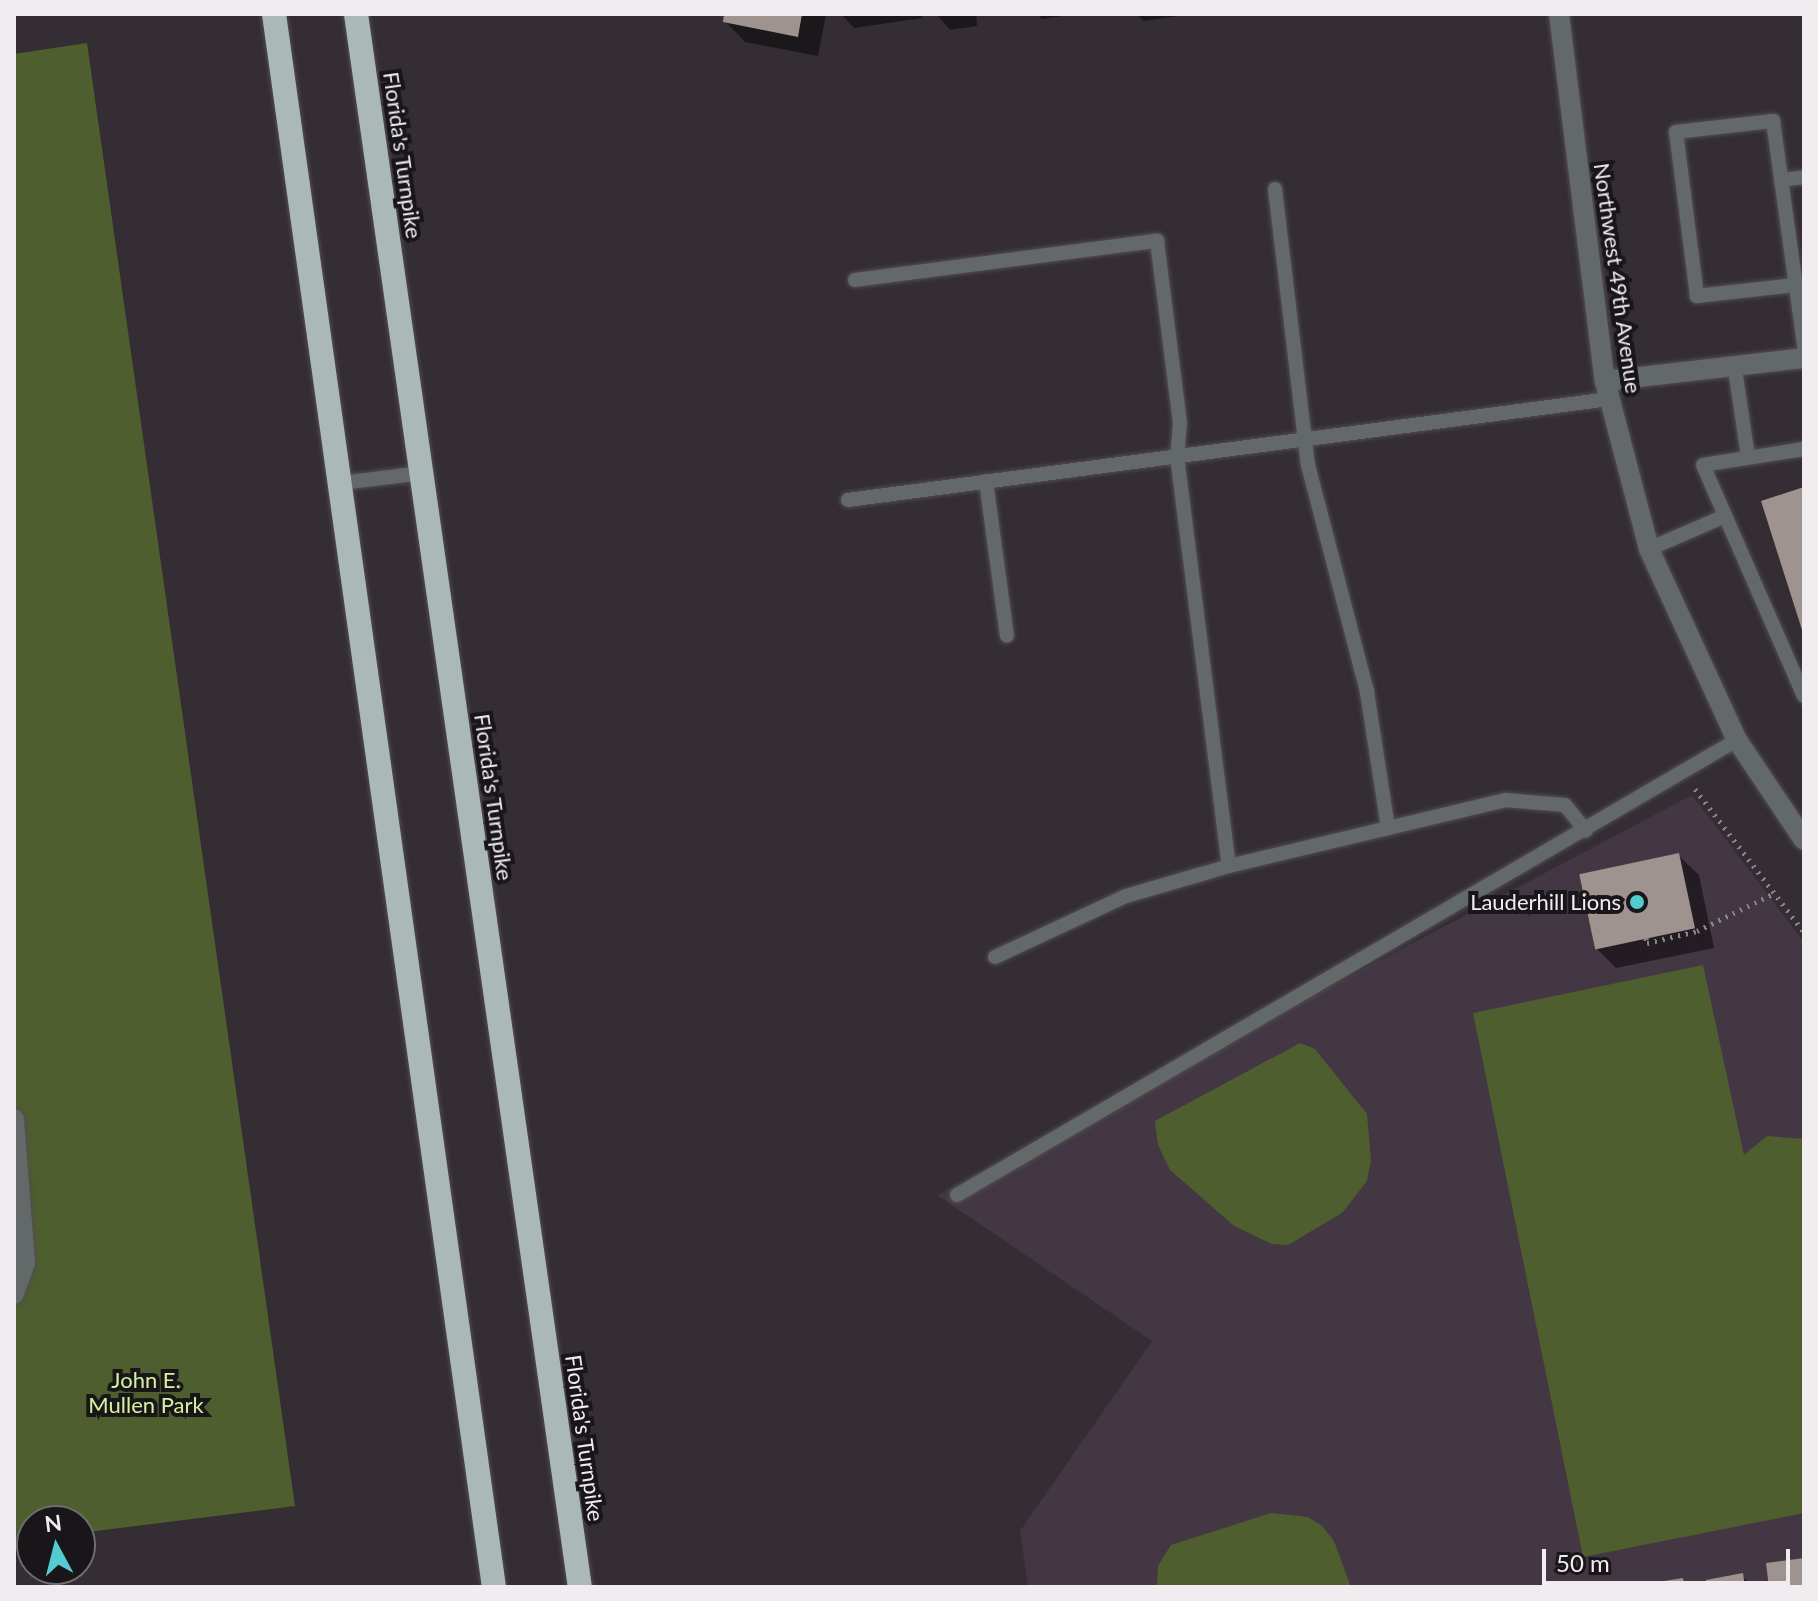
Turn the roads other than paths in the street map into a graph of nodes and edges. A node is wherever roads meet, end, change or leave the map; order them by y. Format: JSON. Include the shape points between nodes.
{"nodes":[{"id":1,"x":274,"y":14,"type":"edge"},
{"id":2,"x":356,"y":14,"type":"edge"},
{"id":3,"x":1559,"y":14,"type":"edge"},
{"id":4,"x":1804,"y":177,"type":"edge"},
{"id":5,"x":1781,"y":180,"type":"junction"},
{"id":6,"x":1275,"y":189,"type":"dead end"},
{"id":7,"x":855,"y":280,"type":"dead end"},
{"id":8,"x":1795,"y":285,"type":"junction"},
{"id":9,"x":1804,"y":345,"type":"edge"},
{"id":10,"x":1804,"y":358,"type":"edge"},
{"id":11,"x":1735,"y":369,"type":"junction"},
{"id":12,"x":1607,"y":390,"type":"junction"},
{"id":13,"x":1305,"y":440,"type":"junction"},
{"id":14,"x":1804,"y":449,"type":"edge"},
{"id":15,"x":1177,"y":456,"type":"junction"},
{"id":16,"x":1748,"y":457,"type":"junction"},
{"id":17,"x":422,"y":473,"type":"junction"},
{"id":18,"x":986,"y":481,"type":"junction"},
{"id":19,"x":341,"y":483,"type":"junction"},
{"id":20,"x":848,"y":500,"type":"dead end"},
{"id":21,"x":1725,"y":516,"type":"junction"},
{"id":22,"x":1649,"y":549,"type":"junction"},
{"id":23,"x":1007,"y":636,"type":"dead end"},
{"id":24,"x":1804,"y":696,"type":"edge"},
{"id":25,"x":1737,"y":740,"type":"junction"},
{"id":26,"x":1388,"y":828,"type":"junction"},
{"id":27,"x":1586,"y":831,"type":"junction"},
{"id":28,"x":1804,"y":840,"type":"edge"},
{"id":29,"x":1229,"y":866,"type":"junction"},
{"id":30,"x":995,"y":957,"type":"dead end"},
{"id":31,"x":14,"y":1119,"type":"edge"},
{"id":32,"x":957,"y":1195,"type":"dead end"},
{"id":33,"x":14,"y":1294,"type":"edge"},
{"id":34,"x":494,"y":1587,"type":"edge"},
{"id":35,"x":580,"y":1587,"type":"edge"}],
"edges":[{"from":1,"to":19,"type":"highway"},
{"from":2,"to":17,"type":"highway","name":"Florida's Turnpike"},
{"from":3,"to":12,"type":"street","name":"Northwest 49th Avenue"},
{"from":4,"to":5,"type":"lane"},
{"from":5,"to":8,"type":"lane"},
{"from":5,"to":8,"type":"lane","via":[[1773,121],[1676,132],[1697,296]]},
{"from":6,"to":13,"type":"lane"},
{"from":7,"to":15,"type":"lane","via":[[1157,241],[1180,423]]},
{"from":8,"to":9,"type":"lane"},
{"from":10,"to":11,"type":"street"},
{"from":11,"to":12,"type":"street"},
{"from":11,"to":16,"type":"lane"},
{"from":12,"to":13,"type":"lane","via":[[1489,418]]},
{"from":12,"to":22,"type":"street","name":"Northwest 49th Avenue"},
{"from":13,"to":15,"type":"lane"},
{"from":13,"to":26,"type":"lane","via":[[1367,692]]},
{"from":14,"to":16,"type":"lane"},
{"from":15,"to":18,"type":"lane"},
{"from":15,"to":29,"type":"lane"},
{"from":16,"to":21,"type":"lane","via":[[1703,465]]},
{"from":17,"to":19,"type":"lane"},
{"from":17,"to":35,"type":"highway","name":"Florida's Turnpike"},
{"from":18,"to":20,"type":"lane"},
{"from":18,"to":23,"type":"lane"},
{"from":19,"to":34,"type":"highway"},
{"from":21,"to":22,"type":"lane"},
{"from":21,"to":24,"type":"lane"},
{"from":22,"to":25,"type":"street","name":"Northwest 49th Avenue"},
{"from":25,"to":27,"type":"lane"},
{"from":25,"to":28,"type":"street","name":"Northwest 49th Avenue"},
{"from":26,"to":27,"type":"lane","via":[[1505,800],[1565,805]]},
{"from":26,"to":29,"type":"lane"},
{"from":27,"to":32,"type":"lane"},
{"from":29,"to":30,"type":"lane","via":[[1126,896]]},
{"from":31,"to":33,"type":"street","via":[[25,1263]]}]}
